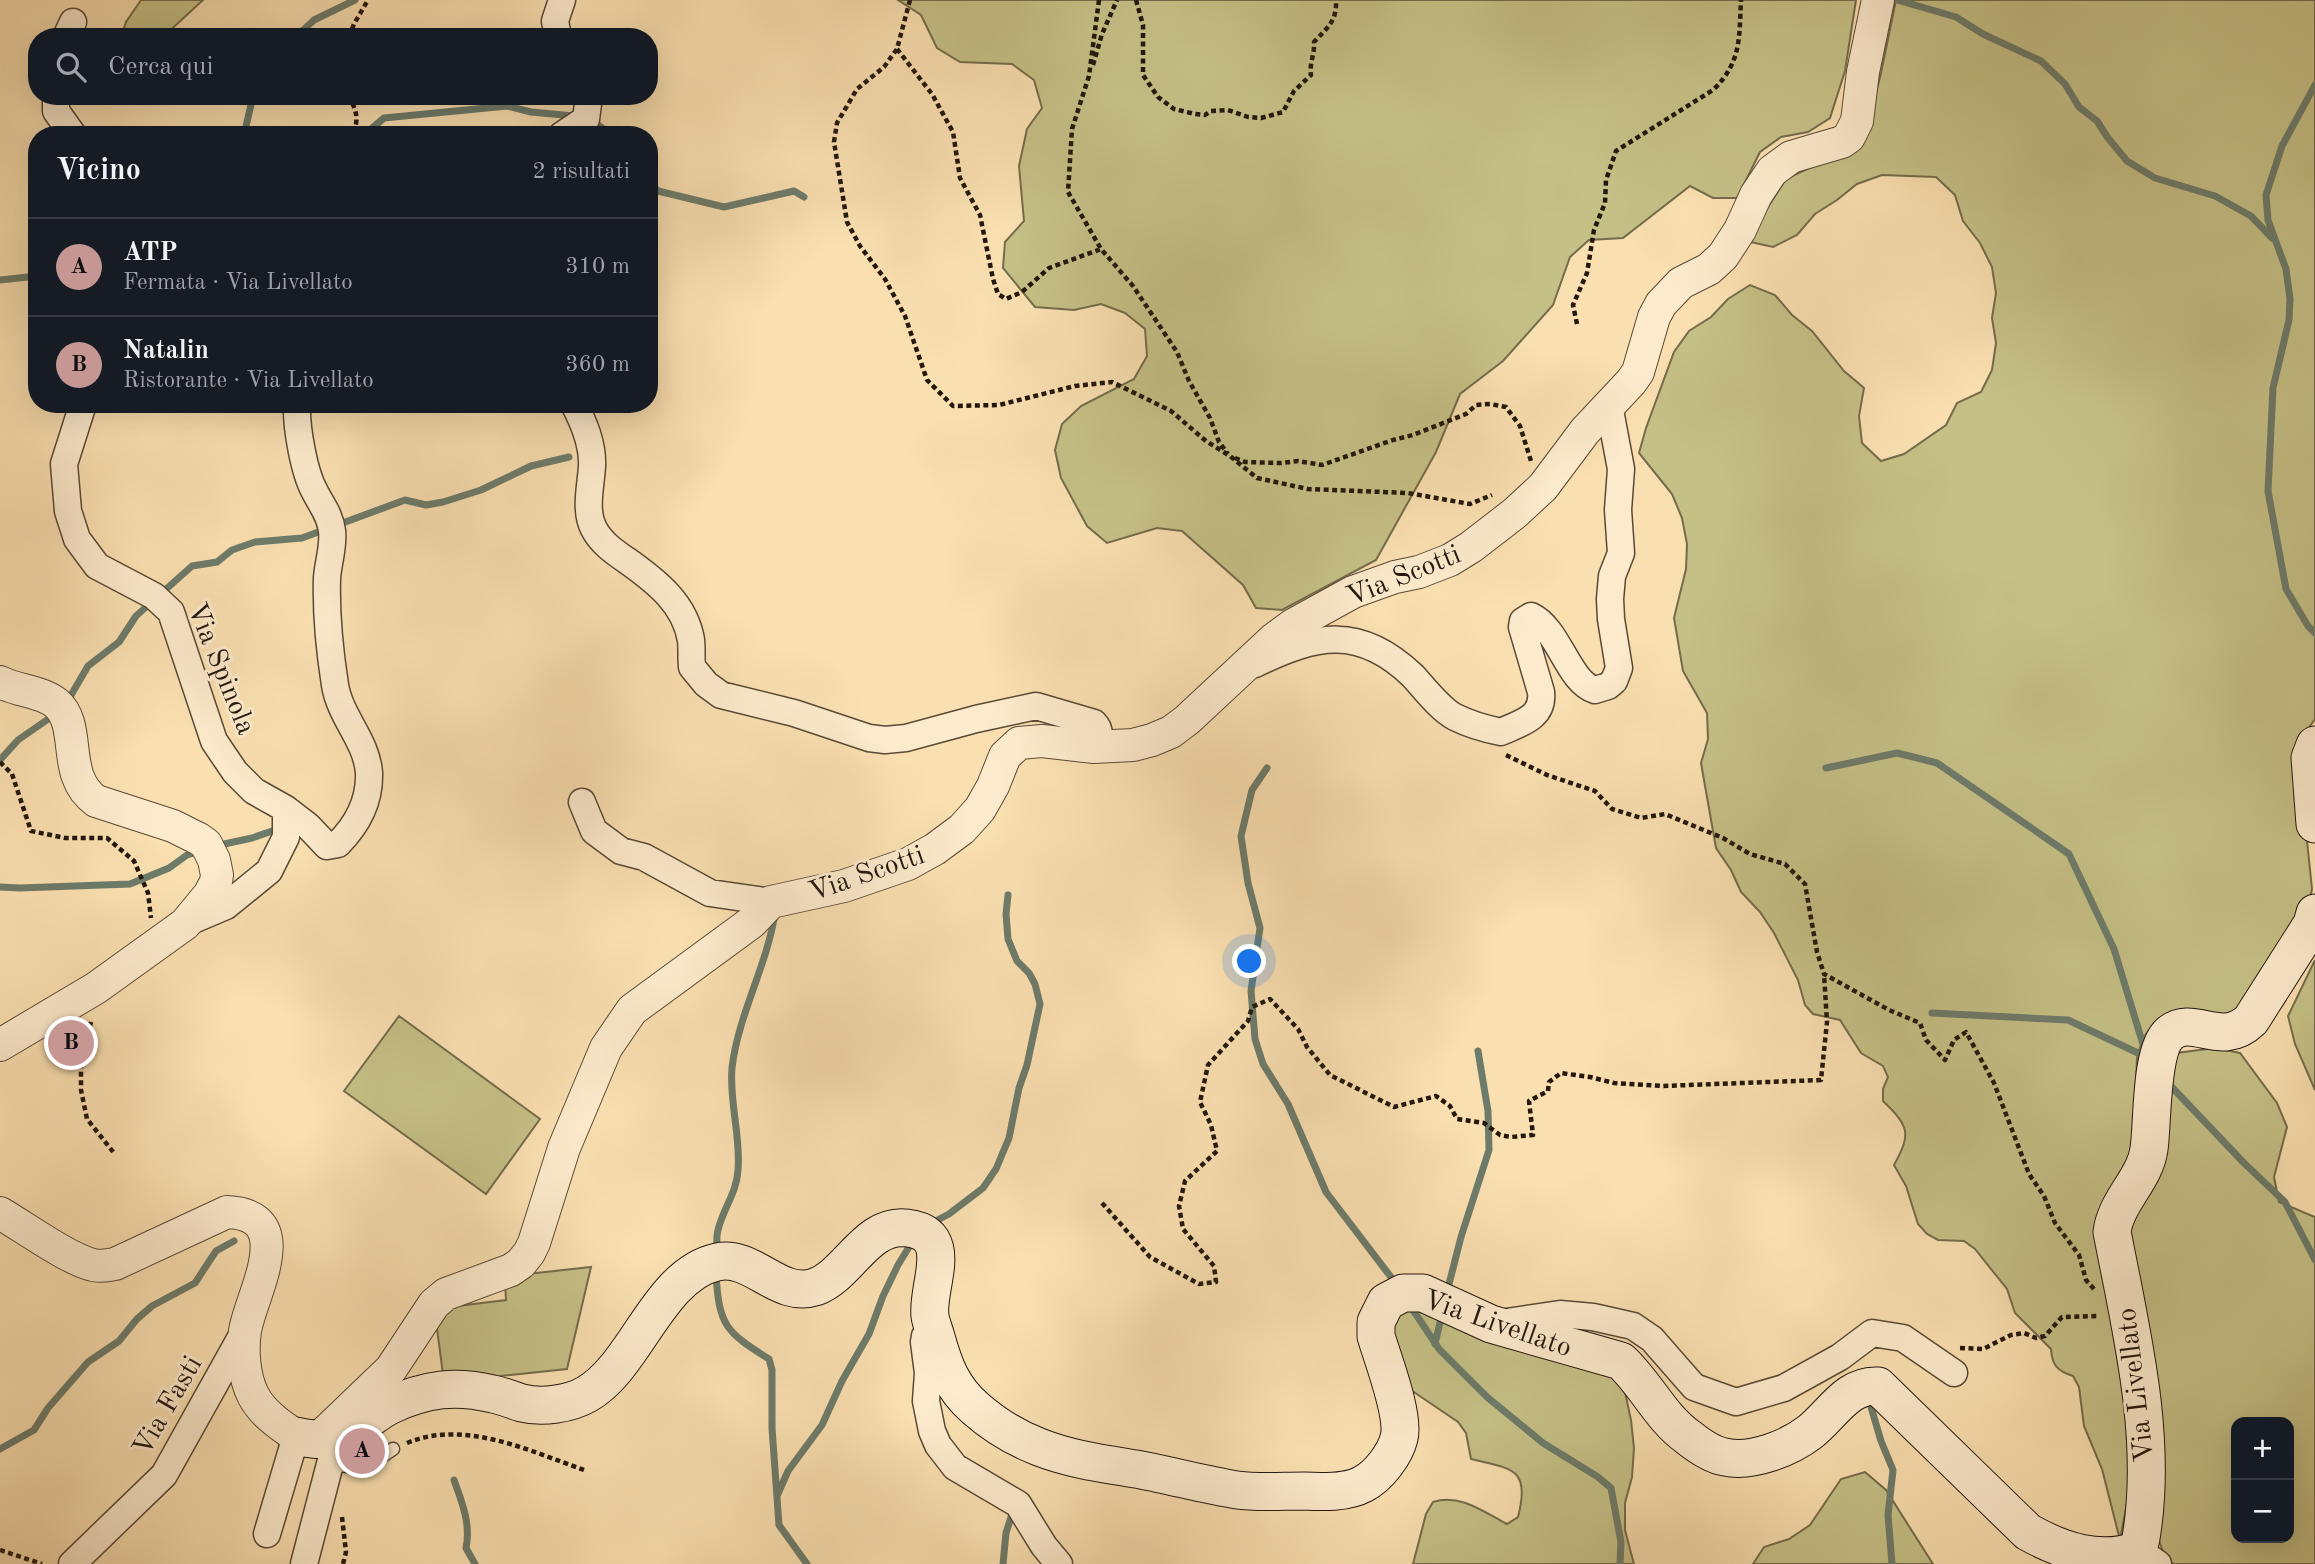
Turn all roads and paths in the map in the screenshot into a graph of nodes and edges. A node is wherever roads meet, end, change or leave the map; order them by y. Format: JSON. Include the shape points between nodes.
{"nodes":[{"id":1,"x":368,"y":0,"type":"edge"},
{"id":2,"x":562,"y":0,"type":"edge"},
{"id":3,"x":910,"y":0,"type":"edge"},
{"id":4,"x":1099,"y":0,"type":"edge"},
{"id":5,"x":1117,"y":0,"type":"edge"},
{"id":6,"x":1136,"y":0,"type":"edge"},
{"id":7,"x":1336,"y":0,"type":"edge"},
{"id":8,"x":1741,"y":0,"type":"edge"},
{"id":9,"x":1878,"y":0,"type":"edge"},
{"id":10,"x":352,"y":28,"type":"edge"},
{"id":11,"x":556,"y":28,"type":"edge"},
{"id":12,"x":897,"y":49,"type":"junction"},
{"id":13,"x":1089,"y":76,"type":"junction"},
{"id":14,"x":56,"y":105,"type":"edge"},
{"id":15,"x":353,"y":105,"type":"edge"},
{"id":16,"x":588,"y":105,"type":"edge"},
{"id":17,"x":67,"y":126,"type":"edge"},
{"id":18,"x":357,"y":126,"type":"edge"},
{"id":19,"x":576,"y":126,"type":"edge"},
{"id":20,"x":1101,"y":249,"type":"junction"},
{"id":21,"x":1577,"y":324,"type":"dead end"},
{"id":22,"x":1609,"y":405,"type":"junction"},
{"id":23,"x":80,"y":413,"type":"edge"},
{"id":24,"x":298,"y":413,"type":"edge"},
{"id":25,"x":579,"y":413,"type":"edge"},
{"id":26,"x":1230,"y":456,"type":"junction"},
{"id":27,"x":1543,"y":487,"type":"junction"},
{"id":28,"x":1498,"y":492,"type":"dead end"},
{"id":29,"x":1235,"y":674,"type":"junction"},
{"id":30,"x":0,"y":682,"type":"edge"},
{"id":31,"x":2315,"y":745,"type":"edge"},
{"id":32,"x":1094,"y":747,"type":"junction"},
{"id":33,"x":1500,"y":753,"type":"dead end"},
{"id":34,"x":0,"y":762,"type":"edge"},
{"id":35,"x":582,"y":802,"type":"dead end"},
{"id":36,"x":286,"y":809,"type":"junction"},
{"id":37,"x":2315,"y":824,"type":"edge"},
{"id":38,"x":771,"y":902,"type":"junction"},
{"id":39,"x":2315,"y":913,"type":"edge"},
{"id":40,"x":185,"y":924,"type":"junction"},
{"id":41,"x":154,"y":947,"type":"junction"},
{"id":42,"x":1824,"y":974,"type":"junction"},
{"id":43,"x":96,"y":988,"type":"junction"},
{"id":44,"x":0,"y":1045,"type":"edge"},
{"id":45,"x":114,"y":1153,"type":"dead end"},
{"id":46,"x":1102,"y":1203,"type":"dead end"},
{"id":47,"x":0,"y":1213,"type":"edge"},
{"id":48,"x":2095,"y":1290,"type":"dead end"},
{"id":49,"x":2100,"y":1308,"type":"dead end"},
{"id":50,"x":930,"y":1314,"type":"junction"},
{"id":51,"x":1492,"y":1324,"type":"junction"},
{"id":52,"x":245,"y":1330,"type":"junction"},
{"id":53,"x":1954,"y":1360,"type":"joint"},
{"id":54,"x":320,"y":1445,"type":"junction"},
{"id":55,"x":393,"y":1449,"type":"joint"},
{"id":56,"x":584,"y":1469,"type":"dead end"},
{"id":57,"x":267,"y":1534,"type":"dead end"},
{"id":58,"x":0,"y":1550,"type":"edge"},
{"id":59,"x":2148,"y":1557,"type":"edge"},
{"id":60,"x":42,"y":1564,"type":"edge"},
{"id":61,"x":72,"y":1564,"type":"edge"},
{"id":62,"x":303,"y":1564,"type":"edge"},
{"id":63,"x":1059,"y":1564,"type":"edge"}],
"edges":[{"from":1,"to":10,"type":"path"},
{"from":2,"to":11,"type":"street"},
{"from":3,"to":12,"type":"path"},
{"from":4,"to":13,"type":"path"},
{"from":5,"to":13,"type":"path"},
{"from":6,"to":7,"type":"path","via":[[1143,25],[1143,75],[1158,97],[1184,112],[1205,115],[1228,110],[1261,118],[1283,112],[1311,75],[1314,42],[1331,25]]},
{"from":8,"to":21,"type":"path","via":[[1740,43],[1726,78],[1616,151],[1587,273],[1573,305]]},
{"from":9,"to":22,"type":"street","name":"Via Scotti","via":[[1854,131],[1842,142],[1791,157],[1772,172],[1723,256],[1681,283],[1661,304],[1638,372]]},
{"from":12,"to":20,"type":"path","via":[[932,94],[953,132],[960,178],[980,215],[998,294],[1006,299],[1016,296],[1049,268]]},
{"from":12,"to":26,"type":"path","via":[[884,67],[857,89],[837,122],[834,142],[848,222],[905,316],[927,380],[953,406],[999,405],[1112,382],[1171,411]]},
{"from":13,"to":20,"type":"path","via":[[1072,129],[1068,192]]},
{"from":14,"to":17,"type":"street"},
{"from":15,"to":18,"type":"path"},
{"from":16,"to":19,"type":"street","via":[[586,120]]},
{"from":20,"to":26,"type":"path","via":[[1133,286],[1177,352]]},
{"from":22,"to":27,"type":"street","name":"Via Scotti"},
{"from":22,"to":29,"type":"street","via":[[1621,468],[1621,552],[1610,599],[1619,668],[1608,686],[1595,690],[1583,685],[1549,631],[1531,616],[1523,621],[1523,635],[1541,704],[1533,717],[1501,732],[1453,716],[1401,665],[1357,643],[1330,639],[1302,643]]},
{"from":23,"to":36,"type":"street","name":"Via Spinola","via":[[64,464],[76,539],[97,566],[154,596],[171,612],[214,741],[254,791]]},
{"from":24,"to":36,"type":"street","name":"Via Spinola","via":[[300,440],[314,491],[327,509],[332,532],[327,580],[335,688],[366,754],[369,775],[358,820],[338,844],[327,846]]},
{"from":25,"to":32,"type":"street","via":[[592,453],[589,515],[593,527],[608,546],[654,579],[674,600],[691,641],[692,667],[713,690],[885,740],[1036,706],[1094,723],[1099,741]]},
{"from":26,"to":27,"type":"path","via":[[1245,462],[1298,461],[1322,466],[1413,435],[1466,414],[1476,405],[1490,404],[1506,407],[1520,426]]},
{"from":26,"to":28,"type":"path","via":[[1257,478],[1308,489],[1408,494],[1470,504]]},
{"from":27,"to":29,"type":"street","name":"Via Scotti","via":[[1471,547],[1433,567],[1353,592],[1310,614]]},
{"from":29,"to":32,"type":"street","name":"Via Scotti","via":[[1171,732],[1133,745]]},
{"from":30,"to":40,"type":"street","via":[[62,709],[76,774],[96,801],[173,825],[206,844],[214,860],[216,882]]},
{"from":31,"to":37,"type":"main road","via":[[2310,758]]},
{"from":32,"to":38,"type":"street","name":"Via Scotti","via":[[1019,743],[1005,755],[981,809],[935,849],[908,864],[844,886]]},
{"from":33,"to":42,"type":"path","via":[[1595,791],[1612,809],[1641,818],[1665,814],[1750,854],[1784,864],[1805,884]]},
{"from":34,"to":41,"type":"path","via":[[12,774],[31,831],[65,838],[107,838],[134,861],[148,893]]},
{"from":35,"to":38,"type":"street","via":[[594,831],[621,850],[644,857],[710,893]]},
{"from":36,"to":40,"type":"street","via":[[286,837],[270,871],[226,906]]},
{"from":38,"to":54,"type":"street","via":[[752,922],[632,1010],[606,1048],[564,1148],[534,1244],[521,1263],[499,1276],[446,1294],[434,1304],[391,1369]]},
{"from":39,"to":59,"type":"main road","name":"Via Livellato","via":[[2243,1028],[2221,1033],[2178,1029],[2169,1034],[2159,1051],[2149,1152],[2112,1232],[2140,1378],[2146,1443],[2143,1525]]},
{"from":40,"to":41,"type":"street"},
{"from":41,"to":43,"type":"street"},
{"from":42,"to":46,"type":"path","via":[[1827,1022],[1821,1080],[1663,1086],[1561,1073],[1549,1082],[1548,1091],[1529,1101],[1533,1135],[1511,1137],[1484,1123],[1457,1119],[1450,1106],[1436,1096],[1394,1107],[1330,1075],[1270,999],[1252,1007],[1248,1021],[1208,1065],[1200,1102],[1217,1152],[1185,1181],[1179,1206],[1183,1229],[1214,1266],[1216,1282],[1199,1284],[1150,1257]]},
{"from":42,"to":48,"type":"path","via":[[1920,1023],[1926,1040],[1945,1060],[1954,1040],[1966,1032],[1994,1083],[2029,1174]]},
{"from":43,"to":44,"type":"street"},
{"from":43,"to":45,"type":"path","via":[[96,1006],[80,1060],[81,1090],[87,1119]]},
{"from":47,"to":52,"type":"street","via":[[73,1257],[105,1266],[227,1212],[255,1219],[265,1242],[264,1275]]},
{"from":49,"to":53,"type":"path","via":[[2097,1316],[2062,1317],[2045,1336],[2011,1335]]},
{"from":50,"to":51,"type":"main road","name":"Via Livellato","via":[[945,1370],[962,1395],[991,1420],[1035,1446],[1090,1462],[1240,1490],[1306,1492],[1363,1485],[1393,1453],[1401,1423],[1376,1322],[1386,1302],[1402,1293],[1423,1293]]},
{"from":50,"to":54,"type":"main road","name":"Via Livellato","via":[[936,1248],[931,1239],[907,1228],[876,1235],[834,1276],[812,1288],[790,1289],[740,1264],[718,1262],[695,1272],[669,1293],[607,1379],[586,1395],[554,1404],[525,1404],[462,1388],[436,1391],[391,1405]]},
{"from":50,"to":63,"type":"street","via":[[924,1342],[926,1401],[938,1445],[955,1467],[1018,1504]]},
{"from":51,"to":53,"type":"street","via":[[1560,1314],[1633,1326],[1652,1339],[1695,1387],[1736,1402],[1784,1388],[1872,1333],[1903,1338]]},
{"from":51,"to":59,"type":"main road","name":"Via Livellato","via":[[1621,1361],[1685,1436],[1723,1457],[1757,1456],[1791,1442],[1809,1433],[1862,1386],[1878,1386],[2028,1532],[2084,1559]]},
{"from":52,"to":54,"type":"street","via":[[244,1358],[253,1395],[265,1412]]},
{"from":52,"to":61,"type":"street","name":"Via Fasti","via":[[164,1475]]},
{"from":54,"to":55,"type":"lane","via":[[352,1468],[371,1464]]},
{"from":54,"to":57,"type":"street"},
{"from":54,"to":62,"type":"street"},
{"from":55,"to":56,"type":"path","via":[[421,1437],[457,1436],[523,1446]]},
{"from":58,"to":60,"type":"path"}]}
